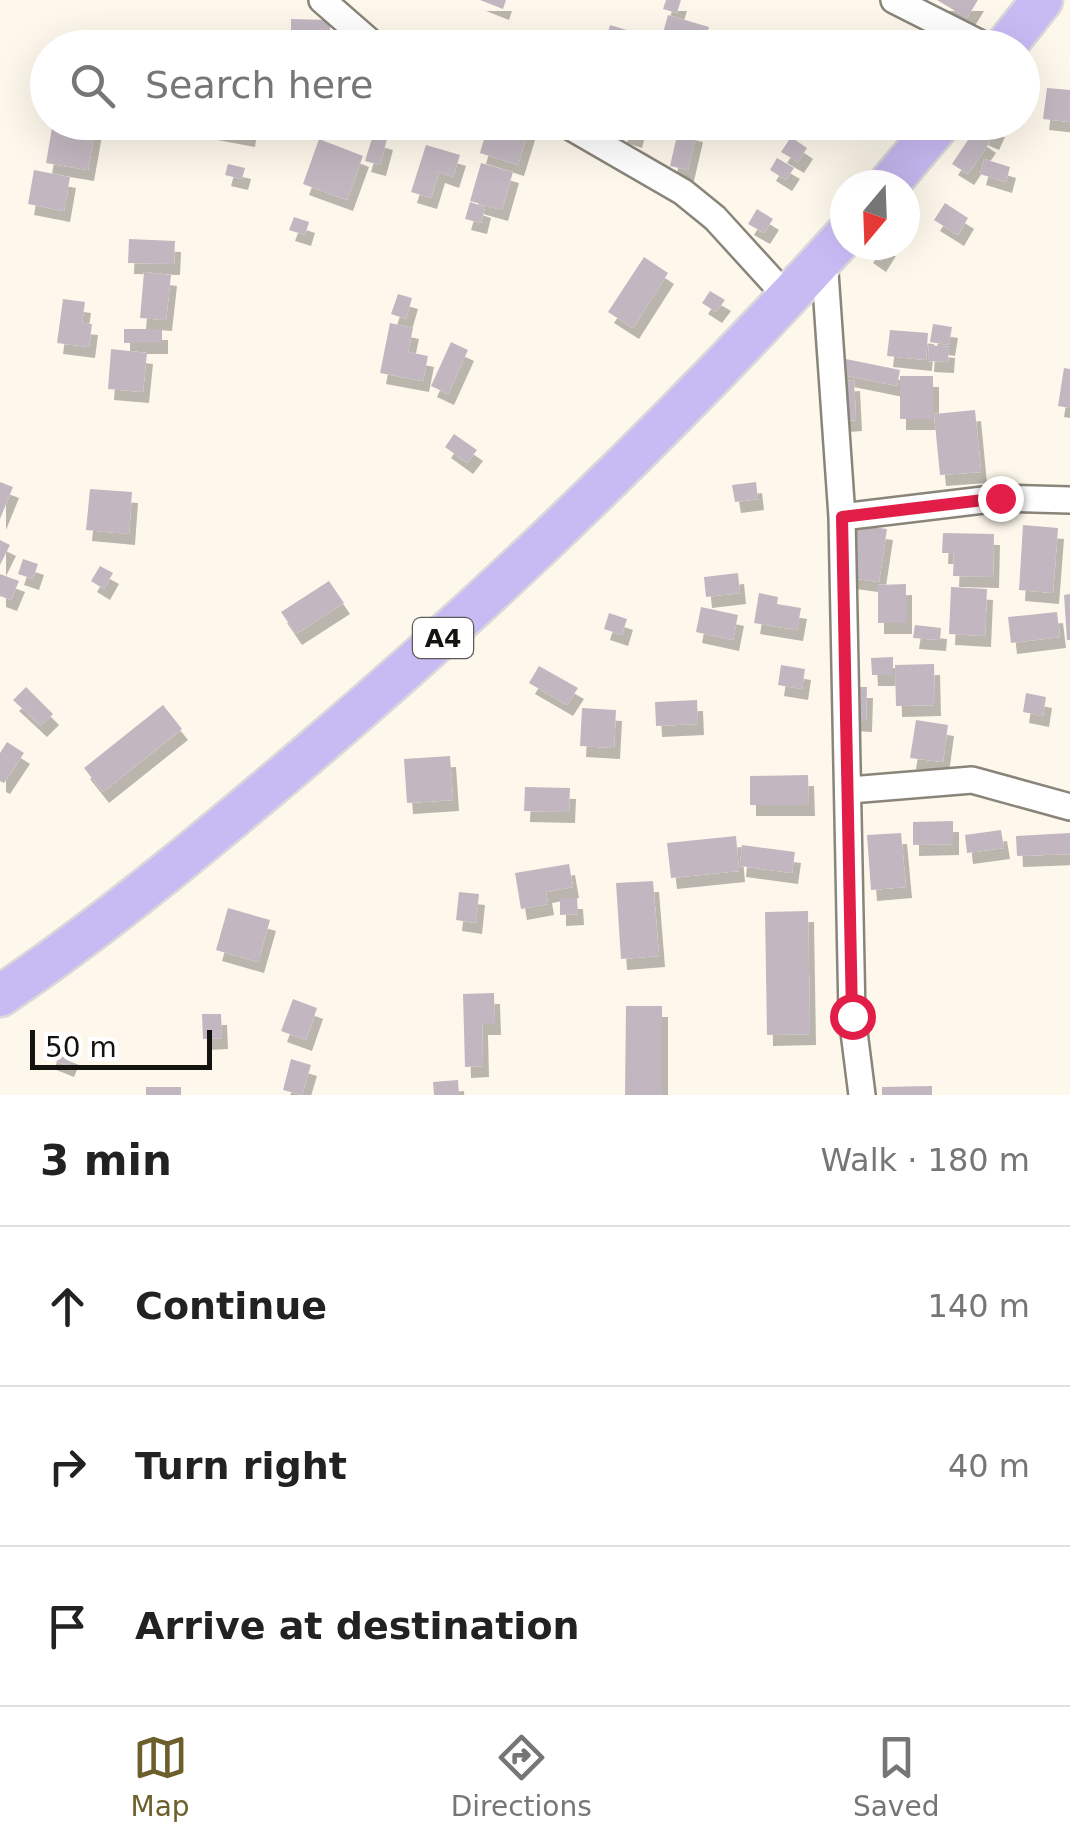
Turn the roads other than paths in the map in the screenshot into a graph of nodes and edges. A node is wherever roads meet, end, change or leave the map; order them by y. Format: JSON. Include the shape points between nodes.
{"nodes":[{"id":1,"x":322,"y":0,"type":"edge"},
{"id":2,"x":894,"y":0,"type":"edge"},
{"id":3,"x":1042,"y":0,"type":"edge"},
{"id":4,"x":356,"y":30,"type":"edge"},
{"id":5,"x":953,"y":30,"type":"edge"},
{"id":6,"x":1018,"y":30,"type":"edge"},
{"id":7,"x":593,"y":140,"type":"edge"},
{"id":8,"x":926,"y":140,"type":"edge"},
{"id":9,"x":901,"y":170,"type":"edge"},
{"id":10,"x":830,"y":251,"type":"edge"},
{"id":11,"x":834,"y":260,"type":"edge"},
{"id":12,"x":788,"y":298,"type":"junction"},
{"id":13,"x":1070,"y":500,"type":"edge"},
{"id":14,"x":842,"y":517,"type":"junction"},
{"id":15,"x":850,"y":790,"type":"junction"},
{"id":16,"x":1070,"y":807,"type":"edge"},
{"id":17,"x":0,"y":996,"type":"edge"},
{"id":18,"x":862,"y":1095,"type":"edge"}],
"edges":[{"from":1,"to":4,"type":"street"},
{"from":2,"to":5,"type":"street"},
{"from":3,"to":6,"type":"highway"},
{"from":7,"to":12,"type":"street","via":[[683,192]]},
{"from":8,"to":9,"type":"highway"},
{"from":10,"to":12,"type":"highway","number":"A4"},
{"from":11,"to":14,"type":"street"},
{"from":12,"to":17,"type":"highway","number":"A4","via":[[502,586],[236,816]]},
{"from":13,"to":14,"type":"street","via":[[1000,498]]},
{"from":14,"to":15,"type":"street"},
{"from":15,"to":16,"type":"street","via":[[972,780]]},
{"from":15,"to":18,"type":"street","via":[[852,1016]]}]}
